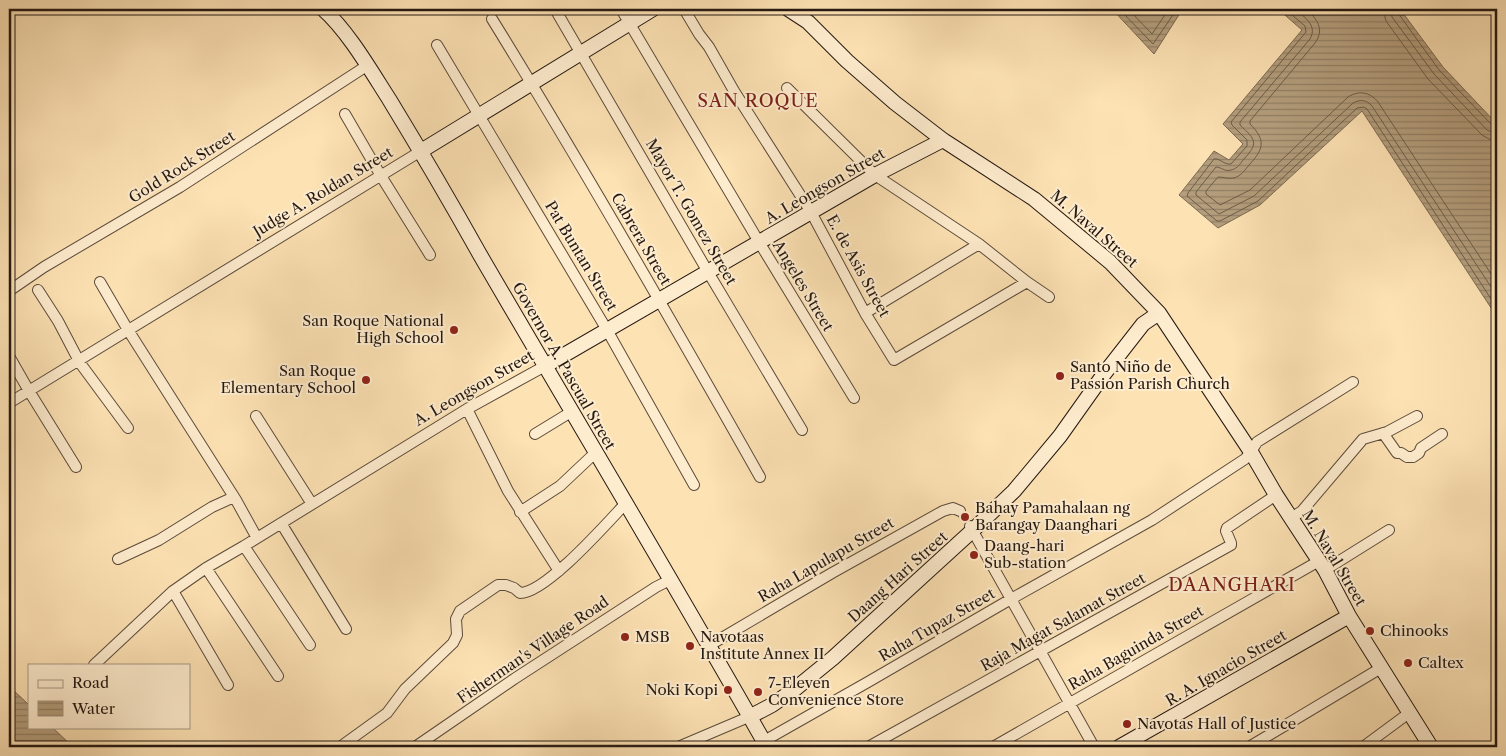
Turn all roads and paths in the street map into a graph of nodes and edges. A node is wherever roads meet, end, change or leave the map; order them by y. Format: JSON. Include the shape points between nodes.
{"nodes":[{"id":1,"x":323,"y":9,"type":"edge"},
{"id":2,"x":555,"y":9,"type":"edge"},
{"id":3,"x":622,"y":9,"type":"edge"},
{"id":4,"x":653,"y":9,"type":"edge"},
{"id":5,"x":684,"y":9,"type":"edge"},
{"id":6,"x":788,"y":9,"type":"edge"},
{"id":7,"x":492,"y":19,"type":"dead end"},
{"id":8,"x":630,"y":23,"type":"junction"},
{"id":9,"x":437,"y":45,"type":"dead end"},
{"id":10,"x":581,"y":53,"type":"junction"},
{"id":11,"x":368,"y":65,"type":"junction"},
{"id":12,"x":532,"y":83,"type":"junction"},
{"id":13,"x":787,"y":88,"type":"dead end"},
{"id":14,"x":345,"y":114,"type":"dead end"},
{"id":15,"x":480,"y":115,"type":"junction"},
{"id":16,"x":943,"y":140,"type":"junction"},
{"id":17,"x":421,"y":151,"type":"junction"},
{"id":18,"x":875,"y":175,"type":"junction"},
{"id":19,"x":380,"y":176,"type":"junction"},
{"id":20,"x":811,"y":212,"type":"junction"},
{"id":21,"x":759,"y":242,"type":"junction"},
{"id":22,"x":979,"y":244,"type":"junction"},
{"id":23,"x":430,"y":255,"type":"dead end"},
{"id":24,"x":708,"y":272,"type":"junction"},
{"id":25,"x":100,"y":282,"type":"dead end"},
{"id":26,"x":1027,"y":282,"type":"junction"},
{"id":27,"x":9,"y":290,"type":"edge"},
{"id":28,"x":38,"y":290,"type":"dead end"},
{"id":29,"x":1049,"y":297,"type":"dead end"},
{"id":30,"x":660,"y":300,"type":"junction"},
{"id":31,"x":865,"y":313,"type":"junction"},
{"id":32,"x":1159,"y":313,"type":"junction"},
{"id":33,"x":128,"y":330,"type":"junction"},
{"id":34,"x":607,"y":330,"type":"junction"},
{"id":35,"x":9,"y":356,"type":"edge"},
{"id":36,"x":78,"y":361,"type":"junction"},
{"id":37,"x":545,"y":366,"type":"junction"},
{"id":38,"x":1353,"y":382,"type":"dead end"},
{"id":39,"x":29,"y":391,"type":"junction"},
{"id":40,"x":854,"y":398,"type":"dead end"},
{"id":41,"x":9,"y":403,"type":"edge"},
{"id":42,"x":467,"y":409,"type":"junction"},
{"id":43,"x":572,"y":412,"type":"junction"},
{"id":44,"x":256,"y":416,"type":"dead end"},
{"id":45,"x":1417,"y":416,"type":"dead end"},
{"id":46,"x":128,"y":428,"type":"dead end"},
{"id":47,"x":802,"y":430,"type":"dead end"},
{"id":48,"x":1383,"y":433,"type":"junction"},
{"id":49,"x":535,"y":434,"type":"dead end"},
{"id":50,"x":1442,"y":434,"type":"dead end"},
{"id":51,"x":595,"y":452,"type":"junction"},
{"id":52,"x":1251,"y":452,"type":"junction"},
{"id":53,"x":76,"y":467,"type":"dead end"},
{"id":54,"x":760,"y":478,"type":"dead end"},
{"id":55,"x":694,"y":485,"type":"dead end"},
{"id":56,"x":1276,"y":495,"type":"junction"},
{"id":57,"x":234,"y":497,"type":"junction"},
{"id":58,"x":626,"y":503,"type":"junction"},
{"id":59,"x":312,"y":504,"type":"junction"},
{"id":60,"x":960,"y":510,"type":"dead end"},
{"id":61,"x":520,"y":512,"type":"junction"},
{"id":62,"x":1291,"y":518,"type":"junction"},
{"id":63,"x":281,"y":523,"type":"junction"},
{"id":64,"x":971,"y":528,"type":"junction"},
{"id":65,"x":1389,"y":530,"type":"dead end"},
{"id":66,"x":257,"y":538,"type":"junction"},
{"id":67,"x":244,"y":546,"type":"junction"},
{"id":68,"x":118,"y":559,"type":"dead end"},
{"id":69,"x":1322,"y":566,"type":"junction"},
{"id":70,"x":206,"y":568,"type":"junction"},
{"id":71,"x":559,"y":571,"type":"junction"},
{"id":72,"x":670,"y":580,"type":"junction"},
{"id":73,"x":173,"y":591,"type":"junction"},
{"id":74,"x":1011,"y":599,"type":"junction"},
{"id":75,"x":1349,"y":616,"type":"junction"},
{"id":76,"x":346,"y":629,"type":"dead end"},
{"id":77,"x":310,"y":645,"type":"dead end"},
{"id":78,"x":710,"y":645,"type":"junction"},
{"id":79,"x":1040,"y":652,"type":"junction"},
{"id":80,"x":95,"y":664,"type":"edge"},
{"id":81,"x":1382,"y":668,"type":"junction"},
{"id":82,"x":278,"y":676,"type":"dead end"},
{"id":83,"x":228,"y":685,"type":"dead end"},
{"id":84,"x":1069,"y":704,"type":"junction"},
{"id":85,"x":1409,"y":712,"type":"junction"},
{"id":86,"x":751,"y":716,"type":"junction"},
{"id":87,"x":766,"y":744,"type":"edge"},
{"id":88,"x":340,"y":747,"type":"edge"},
{"id":89,"x":415,"y":747,"type":"edge"},
{"id":90,"x":678,"y":747,"type":"edge"},
{"id":91,"x":868,"y":747,"type":"edge"},
{"id":92,"x":993,"y":747,"type":"edge"},
{"id":93,"x":1094,"y":747,"type":"edge"},
{"id":94,"x":1118,"y":747,"type":"edge"},
{"id":95,"x":1249,"y":747,"type":"edge"},
{"id":96,"x":1363,"y":747,"type":"edge"},
{"id":97,"x":1431,"y":747,"type":"edge"}],
"edges":[{"from":1,"to":11,"type":"main road","name":"Governor A. Pascual Street","via":[[332,16]]},
{"from":2,"to":10,"type":"street","name":"Mayor T. Gomez Street"},
{"from":3,"to":8,"type":"street","name":"Angeles Street"},
{"from":4,"to":8,"type":"main road","name":"Judge A. Roldan Street"},
{"from":5,"to":20,"type":"street","name":"E. de Asis Street"},
{"from":6,"to":16,"type":"main road","name":"M. Naval Street","via":[[808,22],[847,62]]},
{"from":7,"to":12,"type":"street","name":"Cabrera Street"},
{"from":8,"to":10,"type":"main road","name":"Judge A. Roldan Street"},
{"from":8,"to":21,"type":"street","name":"Angeles Street"},
{"from":9,"to":15,"type":"street","name":"Pat Buntan Street"},
{"from":10,"to":12,"type":"main road","name":"Judge A. Roldan Street"},
{"from":10,"to":24,"type":"street","name":"Mayor T. Gomez Street"},
{"from":11,"to":17,"type":"main road","name":"Governor A. Pascual Street"},
{"from":11,"to":27,"type":"street","name":"Gold Rock Street","via":[[180,187]]},
{"from":12,"to":15,"type":"main road","name":"Judge A. Roldan Street"},
{"from":12,"to":30,"type":"street","name":"Cabrera Street"},
{"from":13,"to":18,"type":"street"},
{"from":14,"to":19,"type":"street"},
{"from":15,"to":17,"type":"main road","name":"Judge A. Roldan Street"},
{"from":15,"to":34,"type":"street","name":"Pat Buntan Street"},
{"from":16,"to":18,"type":"main road","name":"A. Leongson Street"},
{"from":16,"to":32,"type":"main road","name":"M. Naval Street","via":[[1034,198],[1110,262]]},
{"from":17,"to":19,"type":"street","name":"Judge A. Roldan Street"},
{"from":17,"to":37,"type":"main road","name":"Governor A. Pascual Street"},
{"from":18,"to":20,"type":"main road","name":"A. Leongson Street"},
{"from":18,"to":22,"type":"street"},
{"from":19,"to":23,"type":"street"},
{"from":19,"to":33,"type":"street","name":"Judge A. Roldan Street"},
{"from":20,"to":21,"type":"main road","name":"A. Leongson Street"},
{"from":20,"to":31,"type":"street","name":"E. de Asis Street"},
{"from":21,"to":24,"type":"main road","name":"A. Leongson Street"},
{"from":21,"to":40,"type":"street","name":"Angeles Street"},
{"from":22,"to":26,"type":"street"},
{"from":22,"to":31,"type":"street"},
{"from":24,"to":30,"type":"main road","name":"A. Leongson Street"},
{"from":24,"to":47,"type":"street","name":"Mayor T. Gomez Street"},
{"from":25,"to":33,"type":"street"},
{"from":26,"to":29,"type":"street"},
{"from":26,"to":31,"type":"street","name":"E. de Asis Street","via":[[894,360]]},
{"from":28,"to":36,"type":"street"},
{"from":30,"to":34,"type":"main road","name":"A. Leongson Street"},
{"from":30,"to":54,"type":"street","name":"Cabrera Street"},
{"from":32,"to":52,"type":"main road","name":"M. Naval Street"},
{"from":32,"to":64,"type":"main road","name":"Daang Hari Street","via":[[1143,324],[1060,436],[1014,491]]},
{"from":33,"to":36,"type":"street","name":"Judge A. Roldan Street"},
{"from":33,"to":57,"type":"street"},
{"from":34,"to":37,"type":"main road","name":"A. Leongson Street"},
{"from":34,"to":55,"type":"street","name":"Pat Buntan Street"},
{"from":35,"to":39,"type":"street"},
{"from":36,"to":39,"type":"street","name":"Judge A. Roldan Street"},
{"from":36,"to":46,"type":"street"},
{"from":37,"to":42,"type":"street","name":"A. Leongson Street"},
{"from":37,"to":43,"type":"main road","name":"Governor A. Pascual Street"},
{"from":38,"to":52,"type":"street","name":"Raha Tupaz Street","via":[[1257,442]]},
{"from":39,"to":41,"type":"street","name":"Judge A. Roldan Street"},
{"from":39,"to":53,"type":"street"},
{"from":42,"to":59,"type":"street","name":"A. Leongson Street"},
{"from":42,"to":61,"type":"street"},
{"from":43,"to":49,"type":"street"},
{"from":43,"to":51,"type":"main road","name":"Governor A. Pascual Street"},
{"from":44,"to":59,"type":"street"},
{"from":45,"to":48,"type":"street"},
{"from":48,"to":50,"type":"street","via":[[1397,454],[1407,457],[1419,454],[1421,448]]},
{"from":48,"to":62,"type":"street","via":[[1364,439],[1302,510]]},
{"from":51,"to":58,"type":"main road","name":"Governor A. Pascual Street"},
{"from":51,"to":61,"type":"street","via":[[560,486]]},
{"from":52,"to":56,"type":"main road","name":"M. Naval Street"},
{"from":52,"to":74,"type":"street","name":"Raha Tupaz Street","via":[[1152,520]]},
{"from":56,"to":62,"type":"main road","name":"M. Naval Street"},
{"from":56,"to":79,"type":"street","name":"Raja Magat Salamat Street","via":[[1227,528],[1231,545]]},
{"from":57,"to":66,"type":"street"},
{"from":57,"to":68,"type":"street","via":[[159,540]]},
{"from":58,"to":71,"type":"street"},
{"from":58,"to":72,"type":"main road","name":"Governor A. Pascual Street"},
{"from":59,"to":63,"type":"street","name":"A. Leongson Street"},
{"from":60,"to":78,"type":"street","name":"Raha Lapulapu Street","via":[[943,511]]},
{"from":61,"to":71,"type":"street"},
{"from":62,"to":69,"type":"main road","name":"M. Naval Street"},
{"from":63,"to":66,"type":"street","name":"A. Leongson Street"},
{"from":63,"to":76,"type":"street"},
{"from":64,"to":74,"type":"street"},
{"from":64,"to":86,"type":"main road","name":"Daang Hari Street","via":[[833,658],[795,689]]},
{"from":65,"to":69,"type":"street","name":"Raha Baguinda Street"},
{"from":66,"to":67,"type":"street","name":"A. Leongson Street"},
{"from":67,"to":70,"type":"street","name":"A. Leongson Street"},
{"from":67,"to":77,"type":"street"},
{"from":69,"to":75,"type":"main road","name":"M. Naval Street"},
{"from":69,"to":84,"type":"street","name":"Raha Baguinda Street"},
{"from":70,"to":73,"type":"street","name":"A. Leongson Street"},
{"from":70,"to":82,"type":"street"},
{"from":71,"to":88,"type":"street","via":[[532,591],[524,593],[498,585],[460,611],[453,643],[405,689],[388,713]]},
{"from":72,"to":78,"type":"main road","name":"Governor A. Pascual Street"},
{"from":72,"to":89,"type":"street","name":"Fisherman's Village Road"},
{"from":73,"to":80,"type":"street","name":"A. Leongson Street"},
{"from":73,"to":83,"type":"street"},
{"from":74,"to":79,"type":"street"},
{"from":74,"to":87,"type":"street","name":"Raha Tupaz Street"},
{"from":75,"to":81,"type":"main road","name":"M. Naval Street"},
{"from":75,"to":94,"type":"main road","name":"R. A. Ignacio Street"},
{"from":78,"to":86,"type":"main road","name":"Governor A. Pascual Street"},
{"from":79,"to":84,"type":"street"},
{"from":79,"to":91,"type":"street","name":"Raja Magat Salamat Street"},
{"from":81,"to":85,"type":"main road","name":"M. Naval Street"},
{"from":81,"to":95,"type":"street"},
{"from":84,"to":92,"type":"street","name":"Raha Baguinda Street"},
{"from":84,"to":93,"type":"street"},
{"from":85,"to":96,"type":"street"},
{"from":85,"to":97,"type":"main road","name":"M. Naval Street"},
{"from":86,"to":87,"type":"main road","name":"Governor A. Pascual Street"},
{"from":86,"to":90,"type":"street","name":"Daang Hari Street"}]}
